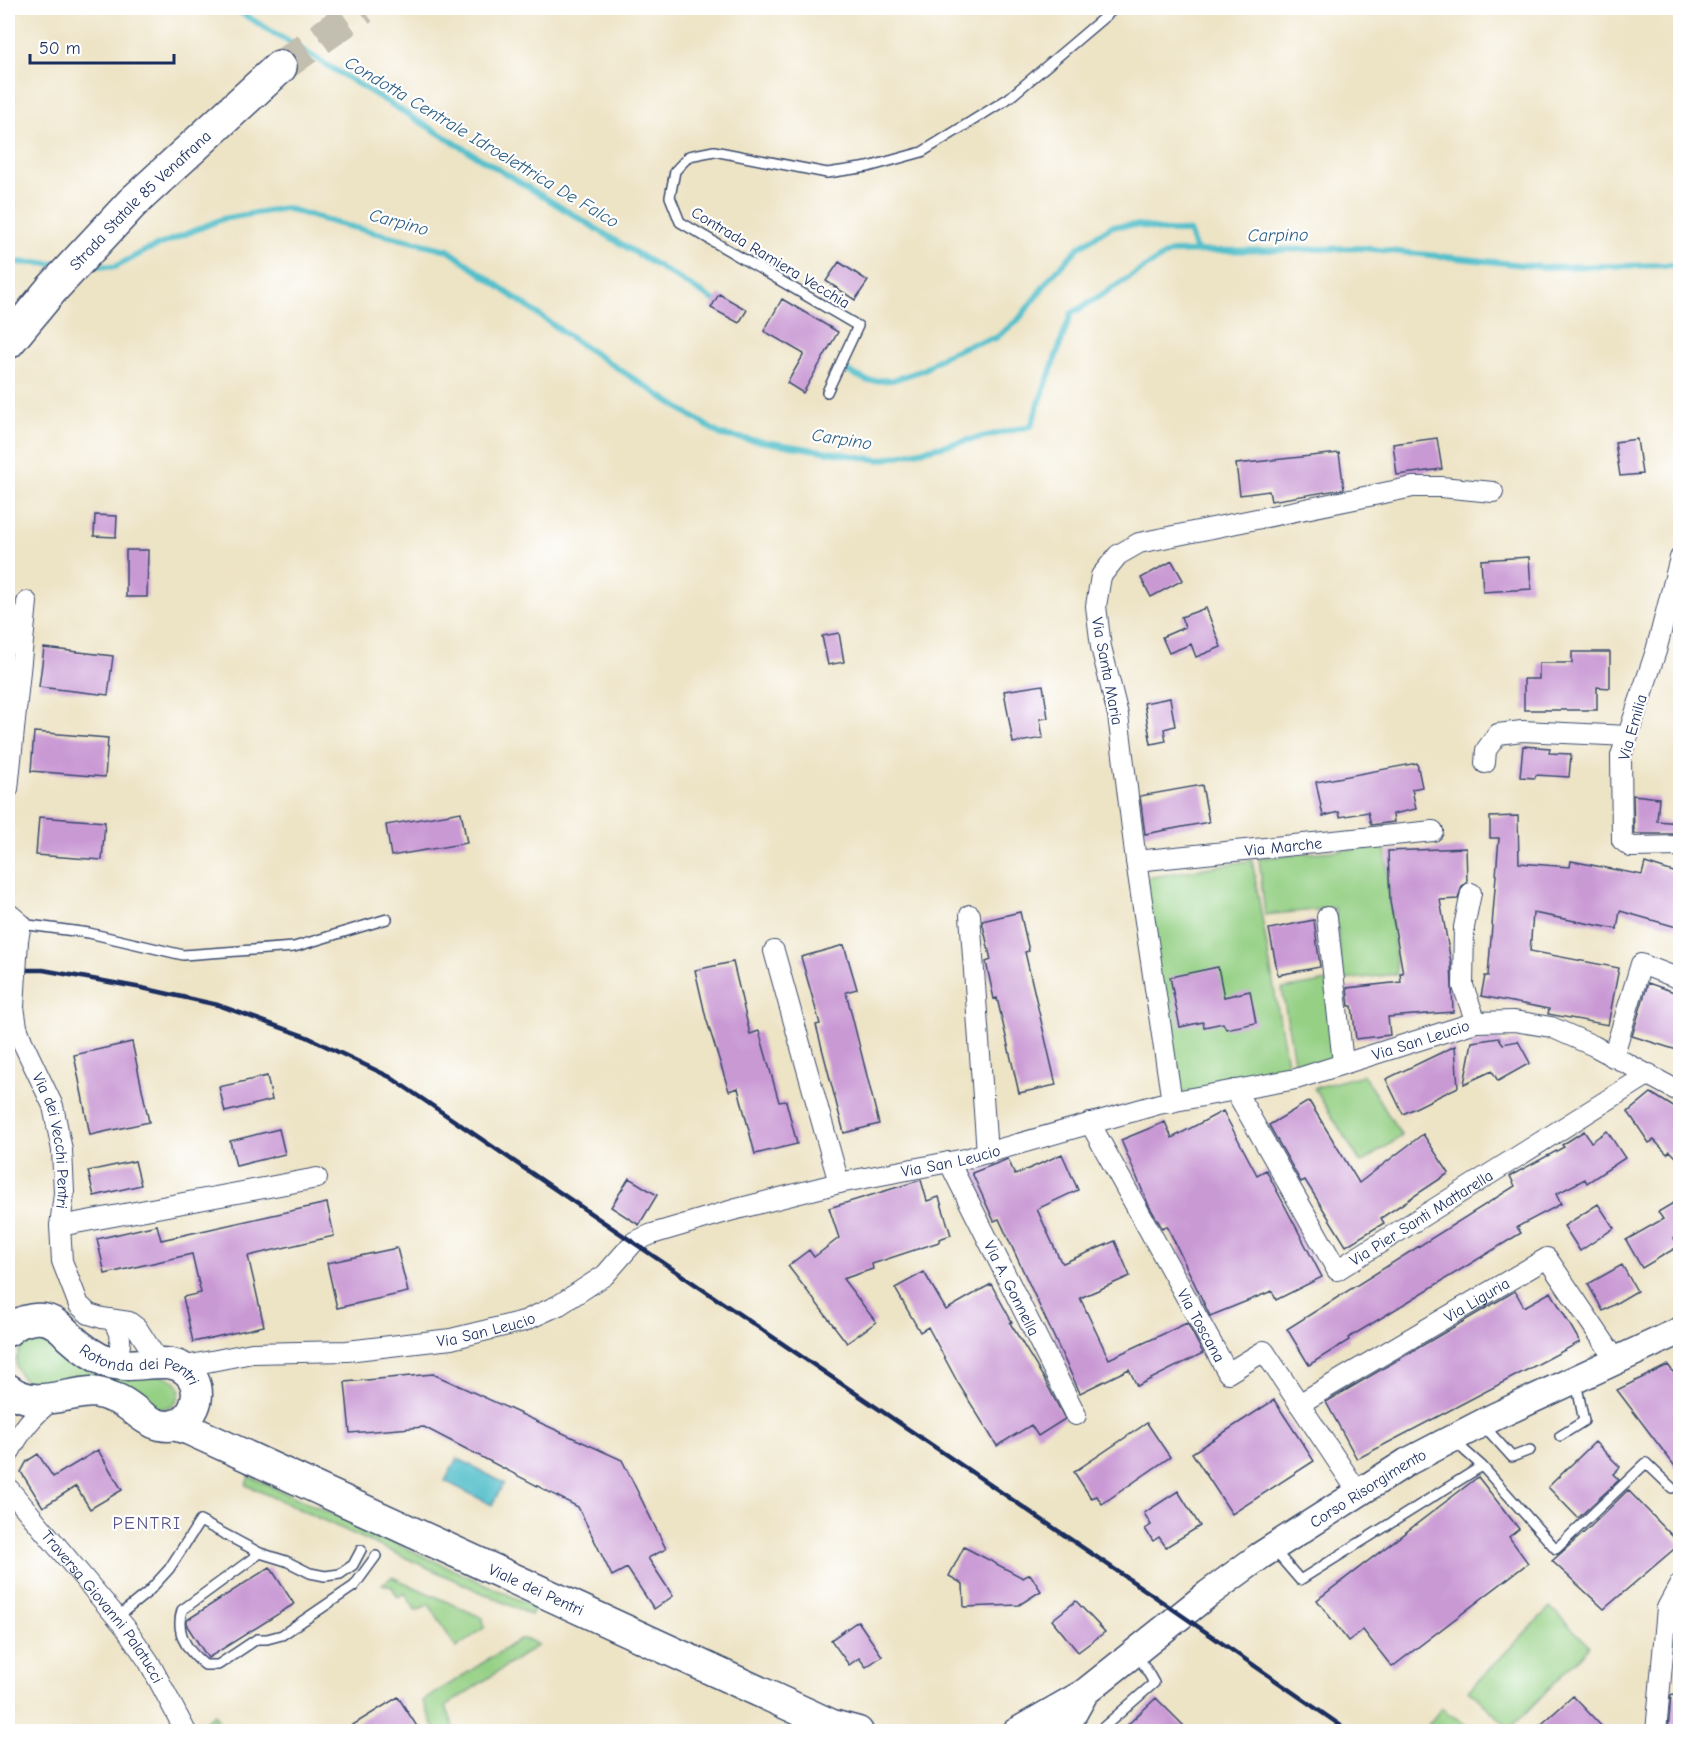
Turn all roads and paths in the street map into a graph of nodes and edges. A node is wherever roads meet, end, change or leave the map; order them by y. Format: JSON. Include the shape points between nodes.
{"nodes":[{"id":1,"x":1115,"y":8,"type":"edge"},
{"id":2,"x":280,"y":67,"type":"tunnel mouth"},
{"id":3,"x":8,"y":342,"type":"edge"},
{"id":4,"x":827,"y":392,"type":"dead end"},
{"id":5,"x":1493,"y":492,"type":"dead end"},
{"id":6,"x":1680,"y":558,"type":"edge"},
{"id":7,"x":27,"y":602,"type":"dead end"},
{"id":8,"x":1628,"y":736,"type":"junction"},
{"id":9,"x":1485,"y":763,"type":"dead end"},
{"id":10,"x":8,"y":789,"type":"edge"},
{"id":11,"x":1433,"y":831,"type":"dead end"},
{"id":12,"x":1680,"y":846,"type":"edge"},
{"id":13,"x":1136,"y":861,"type":"junction"},
{"id":14,"x":1471,"y":892,"type":"dead end"},
{"id":15,"x":970,"y":915,"type":"dead end"},
{"id":16,"x":1327,"y":916,"type":"dead end"},
{"id":17,"x":387,"y":919,"type":"dead end"},
{"id":18,"x":16,"y":925,"type":"edge"},
{"id":19,"x":774,"y":951,"type":"dead end"},
{"id":20,"x":1680,"y":979,"type":"edge"},
{"id":21,"x":1476,"y":1022,"type":"junction"},
{"id":22,"x":1613,"y":1057,"type":"junction"},
{"id":23,"x":1343,"y":1063,"type":"junction"},
{"id":24,"x":1649,"y":1074,"type":"junction"},
{"id":25,"x":1235,"y":1090,"type":"junction"},
{"id":26,"x":1680,"y":1092,"type":"edge"},
{"id":27,"x":1172,"y":1102,"type":"junction"},
{"id":28,"x":1090,"y":1123,"type":"junction"},
{"id":29,"x":987,"y":1153,"type":"junction"},
{"id":30,"x":949,"y":1162,"type":"junction"},
{"id":31,"x":317,"y":1178,"type":"dead end"},
{"id":32,"x":838,"y":1183,"type":"junction"},
{"id":33,"x":60,"y":1226,"type":"junction"},
{"id":34,"x":113,"y":1321,"type":"junction"},
{"id":35,"x":10,"y":1325,"type":"edge"},
{"id":36,"x":1680,"y":1331,"type":"edge"},
{"id":37,"x":227,"y":1357,"type":"junction"},
{"id":38,"x":1616,"y":1360,"type":"junction"},
{"id":39,"x":111,"y":1363,"type":"junction"},
{"id":40,"x":1575,"y":1379,"type":"junction"},
{"id":41,"x":8,"y":1390,"type":"edge"},
{"id":42,"x":182,"y":1390,"type":"junction"},
{"id":43,"x":55,"y":1398,"type":"junction"},
{"id":44,"x":1299,"y":1404,"type":"junction"},
{"id":45,"x":1076,"y":1415,"type":"dead end"},
{"id":46,"x":1481,"y":1424,"type":"junction"},
{"id":47,"x":19,"y":1433,"type":"junction"},
{"id":48,"x":1560,"y":1436,"type":"dead end"},
{"id":49,"x":1451,"y":1438,"type":"junction"},
{"id":50,"x":1530,"y":1450,"type":"dead end"},
{"id":51,"x":8,"y":1455,"type":"edge"},
{"id":52,"x":1482,"y":1466,"type":"junction"},
{"id":53,"x":8,"y":1488,"type":"edge"},
{"id":54,"x":1672,"y":1488,"type":"dead end"},
{"id":55,"x":1358,"y":1492,"type":"junction"},
{"id":56,"x":1272,"y":1548,"type":"junction"},
{"id":57,"x":361,"y":1550,"type":"dead end"},
{"id":58,"x":260,"y":1552,"type":"junction"},
{"id":59,"x":376,"y":1556,"type":"dead end"},
{"id":60,"x":1680,"y":1584,"type":"edge"},
{"id":61,"x":117,"y":1617,"type":"junction"},
{"id":62,"x":1672,"y":1639,"type":"edge"},
{"id":63,"x":1136,"y":1652,"type":"junction"},
{"id":64,"x":1084,"y":1693,"type":"junction"},
{"id":65,"x":186,"y":1731,"type":"edge"},
{"id":66,"x":858,"y":1731,"type":"edge"},
{"id":67,"x":1016,"y":1731,"type":"edge"},
{"id":68,"x":1063,"y":1731,"type":"edge"},
{"id":69,"x":1098,"y":1731,"type":"edge"},
{"id":70,"x":1656,"y":1731,"type":"edge"}],
"edges":[{"from":1,"to":4,"type":"lane","name":"Contrada Ramiera Vecchia","via":[[1009,98],[922,152],[868,167],[826,173],[714,151],[689,156],[675,171],[670,197],[680,222],[858,326]]},
{"from":2,"to":3,"type":"highway","name":"Strada Statale 85 Venafrana","via":[[132,203]]},
{"from":5,"to":13,"type":"street","name":"Via Santa Maria","via":[[1413,487],[1139,543],[1118,555],[1101,576],[1096,606],[1101,647],[1118,715]]},
{"from":6,"to":8,"type":"street","name":"Via Emilia","via":[[1656,651]]},
{"from":7,"to":10,"type":"street"},
{"from":8,"to":9,"type":"street","via":[[1522,731],[1498,734],[1486,750]]},
{"from":8,"to":12,"type":"street","name":"Via Emilia","via":[[1621,756],[1622,840],[1631,847]]},
{"from":11,"to":13,"type":"street","name":"Via Marche"},
{"from":13,"to":27,"type":"street","name":"Via Santa Maria"},
{"from":14,"to":21,"type":"street","via":[[1464,927],[1463,986]]},
{"from":15,"to":29,"type":"street"},
{"from":16,"to":23,"type":"street"},
{"from":17,"to":18,"type":"lane","via":[[294,947],[183,955],[89,933]]},
{"from":18,"to":33,"type":"street","name":"Via dei Vecchi Pentri","bridge":true,"via":[[14,1007],[22,1041],[49,1097],[62,1150],[64,1193]]},
{"from":19,"to":32,"type":"street"},
{"from":20,"to":22,"type":"street","via":[[1641,964]]},
{"from":21,"to":22,"type":"street","name":"Via San Leucio","via":[[1551,1027]]},
{"from":21,"to":23,"type":"street","name":"Via San Leucio"},
{"from":22,"to":24,"type":"street","name":"Via San Leucio"},
{"from":23,"to":25,"type":"street","name":"Via San Leucio","via":[[1296,1079]]},
{"from":24,"to":25,"type":"street","name":"Via Pier Santi Mattarella","via":[[1336,1270]]},
{"from":24,"to":26,"type":"street","name":"Via San Leucio"},
{"from":25,"to":27,"type":"street","name":"Via San Leucio"},
{"from":27,"to":28,"type":"street","name":"Via San Leucio"},
{"from":28,"to":29,"type":"street","name":"Via San Leucio"},
{"from":28,"to":44,"type":"street","name":"Via Toscana","via":[[1228,1373],[1264,1351]]},
{"from":29,"to":30,"type":"street","name":"Via San Leucio"},
{"from":30,"to":32,"type":"street","name":"Via San Leucio"},
{"from":30,"to":45,"type":"street","name":"Via A. Gonnella"},
{"from":31,"to":33,"type":"street"},
{"from":32,"to":37,"type":"street","name":"Via San Leucio","via":[[652,1234],[634,1242],[605,1275],[559,1305],[524,1321],[451,1338],[347,1352]]},
{"from":33,"to":34,"type":"street","name":"Via dei Vecchi Pentri","via":[[63,1261],[79,1305],[89,1314]]},
{"from":34,"to":39,"type":"street","via":[[122,1342]]},
{"from":34,"to":42,"type":"street","name":"Via dei Vecchi Pentri","via":[[129,1322],[137,1328]]},
{"from":35,"to":39,"type":"main road","name":"Rotonda dei Pentri","via":[[35,1318],[56,1323],[81,1347]]},
{"from":36,"to":38,"type":"street","name":"Corso Risorgimento"},
{"from":37,"to":42,"type":"street","name":"Via San Leucio"},
{"from":37,"to":42,"type":"street"},
{"from":38,"to":40,"type":"street","name":"Corso Risorgimento"},
{"from":38,"to":44,"type":"street","name":"Via Liguria","via":[[1547,1258]]},
{"from":39,"to":42,"type":"main road","name":"Rotonda dei Pentri"},
{"from":40,"to":46,"type":"street","name":"Corso Risorgimento"},
{"from":40,"to":48,"type":"lane","via":[[1584,1421]]},
{"from":41,"to":43,"type":"main road","via":[[21,1397]]},
{"from":41,"to":47,"type":"street","via":[[20,1413]]},
{"from":42,"to":43,"type":"main road","via":[[161,1425],[122,1401],[93,1392]]},
{"from":42,"to":66,"type":"main road","name":"Viale dei Pentri","via":[[190,1430],[832,1725]]},
{"from":43,"to":47,"type":"street","via":[[32,1416]]},
{"from":44,"to":55,"type":"street","name":"Via Toscana"},
{"from":46,"to":49,"type":"street","name":"Corso Risorgimento"},
{"from":46,"to":50,"type":"lane","via":[[1512,1456]]},
{"from":47,"to":51,"type":"street"},
{"from":49,"to":52,"type":"lane"},
{"from":49,"to":55,"type":"street","name":"Corso Risorgimento"},
{"from":52,"to":54,"type":"lane","via":[[1556,1549],[1646,1463]]},
{"from":52,"to":56,"type":"lane","via":[[1300,1580]]},
{"from":53,"to":61,"type":"street","name":"Traversa Giovanni Palatucci"},
{"from":55,"to":56,"type":"street","name":"Corso Risorgimento"},
{"from":56,"to":63,"type":"street","name":"Corso Risorgimento"},
{"from":57,"to":58,"type":"lane","via":[[353,1565],[340,1574],[325,1576]]},
{"from":58,"to":59,"type":"lane","via":[[182,1610],[180,1633],[205,1665],[218,1665],[256,1639],[282,1635],[354,1586]]},
{"from":58,"to":61,"type":"lane","via":[[200,1521],[169,1569]]},
{"from":60,"to":62,"type":"street","via":[[1666,1608]]},
{"from":61,"to":65,"type":"street","name":"Traversa Giovanni Palatucci","via":[[149,1662]]},
{"from":62,"to":70,"type":"street"},
{"from":63,"to":64,"type":"street","name":"Corso Risorgimento"},
{"from":63,"to":69,"type":"lane","via":[[1154,1683]]},
{"from":64,"to":67,"type":"street","name":"Corso Risorgimento"},
{"from":64,"to":68,"type":"street","name":"Corso Risorgimento"}]}
